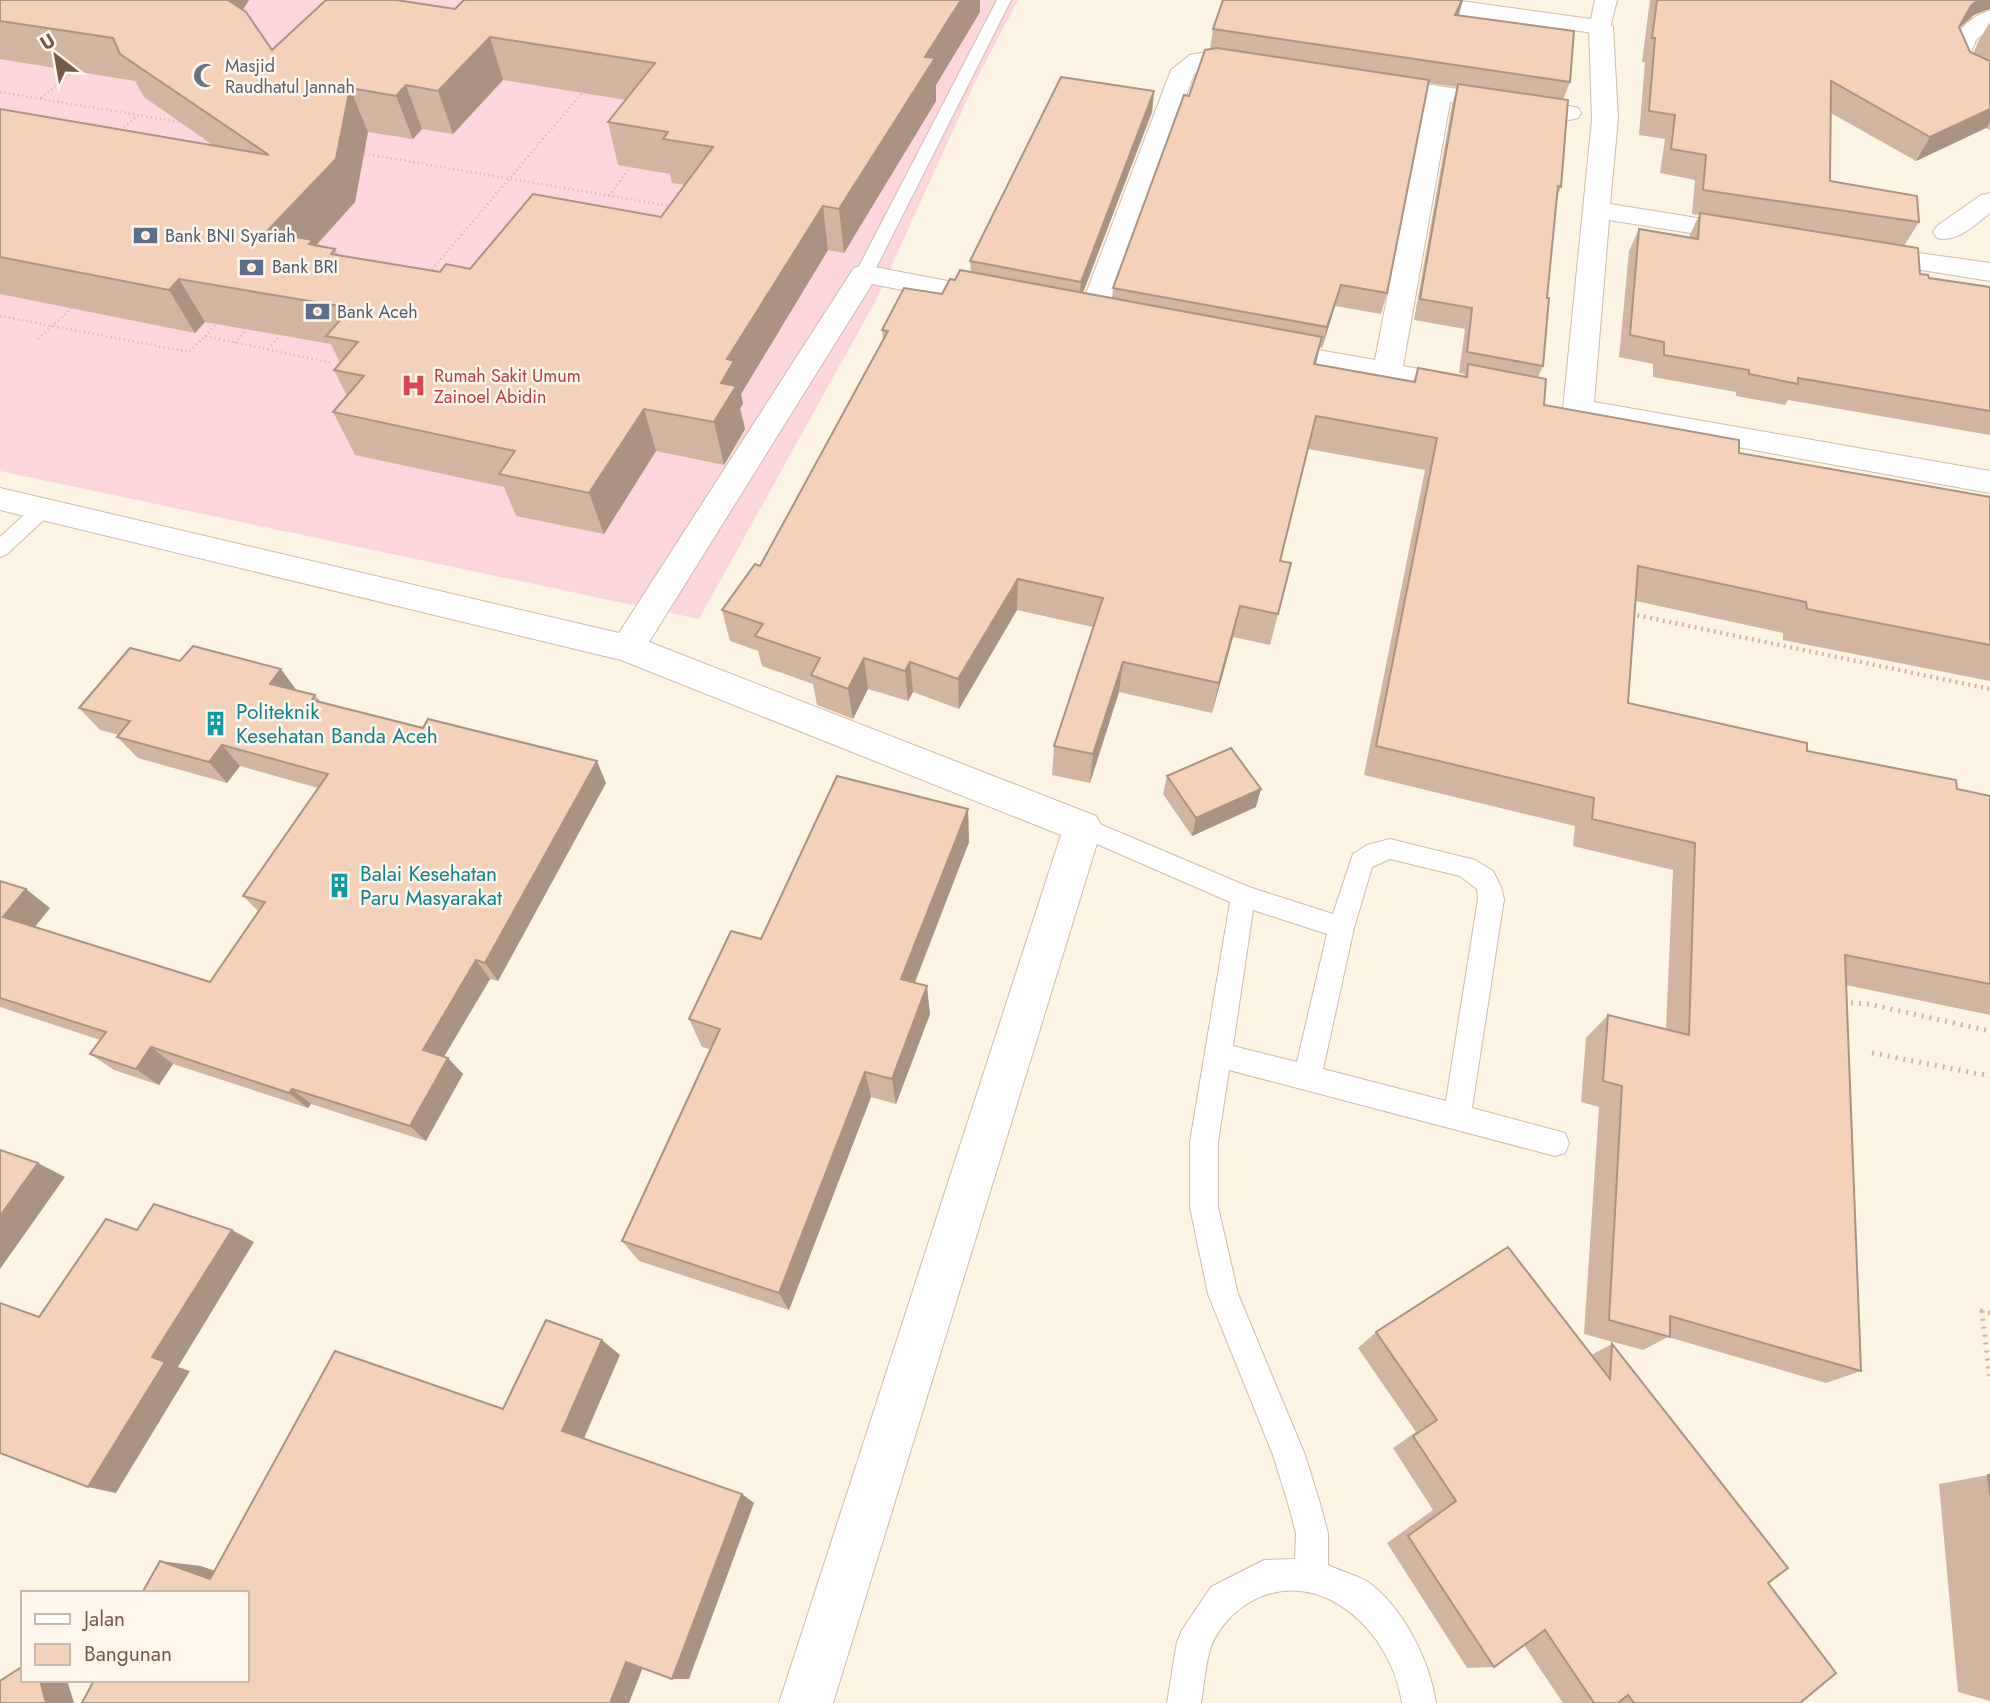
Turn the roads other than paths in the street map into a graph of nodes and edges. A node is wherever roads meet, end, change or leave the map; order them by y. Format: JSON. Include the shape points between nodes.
{"nodes":[{"id":1,"x":1003,"y":0,"type":"edge"},
{"id":2,"x":1403,"y":0,"type":"edge"},
{"id":3,"x":1606,"y":0,"type":"edge"},
{"id":4,"x":1990,"y":18,"type":"edge"},
{"id":5,"x":1601,"y":27,"type":"junction"},
{"id":6,"x":1278,"y":69,"type":"edge"},
{"id":7,"x":1345,"y":79,"type":"edge"},
{"id":8,"x":1990,"y":83,"type":"edge"},
{"id":9,"x":1439,"y":93,"type":"junction"},
{"id":10,"x":1569,"y":113,"type":"edge"},
{"id":11,"x":1990,"y":201,"type":"edge"},
{"id":12,"x":1597,"y":210,"type":"junction"},
{"id":13,"x":1947,"y":232,"type":"dead end"},
{"id":14,"x":1771,"y":238,"type":"edge"},
{"id":15,"x":1838,"y":249,"type":"edge"},
{"id":16,"x":1990,"y":272,"type":"edge"},
{"id":17,"x":864,"y":274,"type":"junction"},
{"id":18,"x":1015,"y":303,"type":"edge"},
{"id":19,"x":1091,"y":317,"type":"edge"},
{"id":20,"x":1239,"y":345,"type":"edge"},
{"id":21,"x":1387,"y":373,"type":"junction"},
{"id":22,"x":1496,"y":393,"type":"edge"},
{"id":23,"x":1990,"y":482,"type":"edge"},
{"id":24,"x":0,"y":499,"type":"edge"},
{"id":25,"x":43,"y":509,"type":"junction"},
{"id":26,"x":0,"y":549,"type":"edge"},
{"id":27,"x":627,"y":648,"type":"junction"},
{"id":28,"x":1083,"y":827,"type":"junction"},
{"id":29,"x":1243,"y":896,"type":"junction"},
{"id":30,"x":1341,"y":928,"type":"junction"},
{"id":31,"x":1217,"y":1054,"type":"junction"},
{"id":32,"x":1307,"y":1078,"type":"junction"},
{"id":33,"x":1457,"y":1118,"type":"junction"},
{"id":34,"x":1555,"y":1143,"type":"dead end"},
{"id":35,"x":1311,"y":1575,"type":"junction"},
{"id":36,"x":1182,"y":1701,"type":"edge"},
{"id":37,"x":806,"y":1703,"type":"edge"},
{"id":38,"x":1419,"y":1703,"type":"edge"}],
"edges":[{"from":1,"to":17,"type":"lane"},
{"from":2,"to":5,"type":"street"},
{"from":3,"to":5,"type":"street"},
{"from":4,"to":8,"type":"street","via":[[1972,29],[1959,52],[1967,70]]},
{"from":5,"to":12,"type":"street","via":[[1605,119]]},
{"from":6,"to":19,"type":"street","via":[[1214,59],[1198,60],[1182,69]]},
{"from":7,"to":9,"type":"street"},
{"from":9,"to":10,"type":"street"},
{"from":9,"to":21,"type":"street"},
{"from":11,"to":13,"type":"street"},
{"from":12,"to":14,"type":"street"},
{"from":12,"to":23,"type":"street","via":[[1578,409]]},
{"from":15,"to":16,"type":"street"},
{"from":17,"to":18,"type":"street"},
{"from":17,"to":27,"type":"street"},
{"from":20,"to":21,"type":"street"},
{"from":21,"to":22,"type":"street"},
{"from":24,"to":25,"type":"street"},
{"from":25,"to":26,"type":"lane"},
{"from":25,"to":27,"type":"street"},
{"from":27,"to":28,"type":"street"},
{"from":28,"to":29,"type":"lane"},
{"from":28,"to":37,"type":"street"},
{"from":29,"to":30,"type":"lane"},
{"from":29,"to":31,"type":"lane"},
{"from":30,"to":32,"type":"lane"},
{"from":30,"to":33,"type":"lane","via":[[1357,870],[1376,852],[1390,849],[1466,867],[1489,887]]},
{"from":31,"to":32,"type":"lane"},
{"from":31,"to":35,"type":"lane","via":[[1204,1142],[1204,1207],[1223,1294],[1303,1500],[1312,1533]]},
{"from":32,"to":33,"type":"lane"},
{"from":33,"to":34,"type":"lane"},
{"from":35,"to":36,"type":"lane","via":[[1264,1576],[1223,1599],[1194,1642]]},
{"from":35,"to":38,"type":"lane","via":[[1356,1594],[1392,1631],[1416,1681]]}]}
